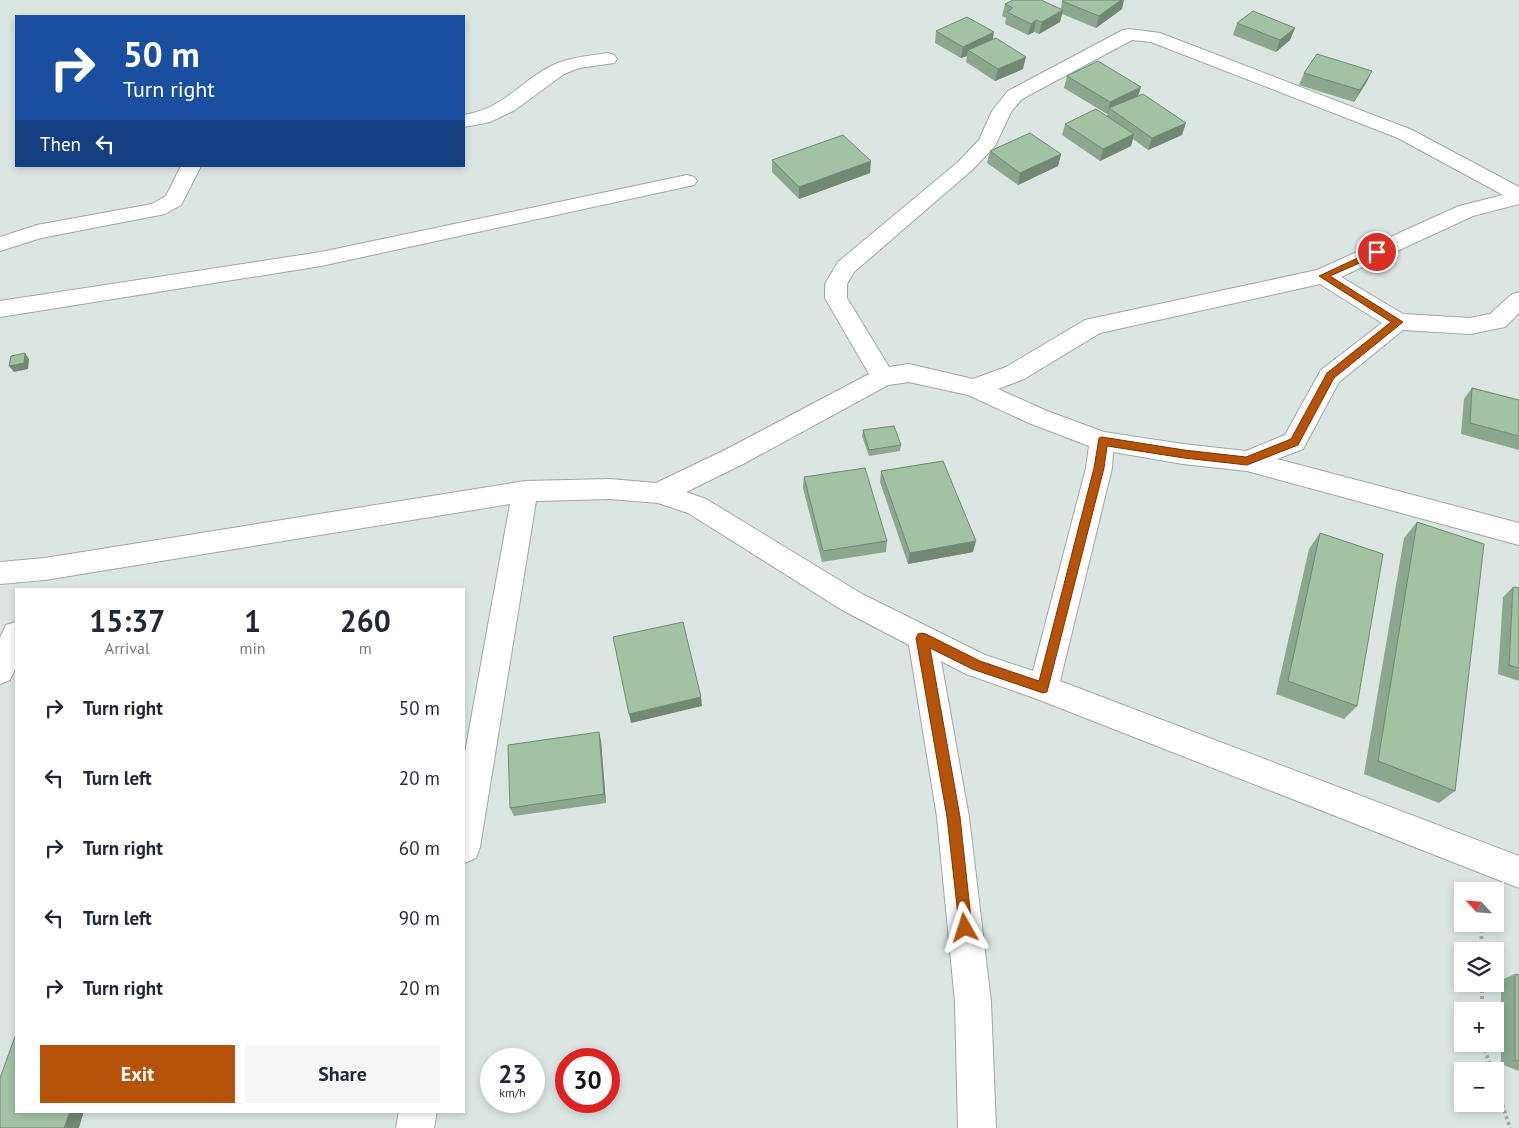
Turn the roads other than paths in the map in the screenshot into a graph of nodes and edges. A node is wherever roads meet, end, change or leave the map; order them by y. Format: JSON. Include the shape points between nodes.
{"nodes":[{"id":1,"x":608,"y":59,"type":"dead end"},
{"id":2,"x":465,"y":121,"type":"edge"},
{"id":3,"x":190,"y":167,"type":"edge"},
{"id":4,"x":687,"y":181,"type":"dead end"},
{"id":5,"x":1519,"y":196,"type":"edge"},
{"id":6,"x":0,"y":244,"type":"edge"},
{"id":7,"x":1323,"y":276,"type":"junction"},
{"id":8,"x":1519,"y":300,"type":"edge"},
{"id":9,"x":0,"y":309,"type":"edge"},
{"id":10,"x":1398,"y":322,"type":"junction"},
{"id":11,"x":883,"y":377,"type":"junction"},
{"id":12,"x":974,"y":388,"type":"junction"},
{"id":13,"x":1102,"y":441,"type":"junction"},
{"id":14,"x":1247,"y":461,"type":"junction"},
{"id":15,"x":525,"y":491,"type":"junction"},
{"id":16,"x":659,"y":494,"type":"junction"},
{"id":17,"x":1519,"y":534,"type":"edge"},
{"id":18,"x":0,"y":573,"type":"edge"},
{"id":19,"x":41,"y":579,"type":"edge"},
{"id":20,"x":15,"y":636,"type":"edge"},
{"id":21,"x":922,"y":638,"type":"junction"},
{"id":22,"x":0,"y":671,"type":"edge"},
{"id":23,"x":1043,"y":688,"type":"junction"},
{"id":24,"x":465,"y":840,"type":"edge"},
{"id":25,"x":1519,"y":872,"type":"edge"},
{"id":26,"x":418,"y":1113,"type":"edge"},
{"id":27,"x":415,"y":1128,"type":"edge"},
{"id":28,"x":977,"y":1128,"type":"edge"}],
"edges":[{"from":1,"to":2,"type":"street","via":[[576,63],[557,70],[508,106],[483,118]]},
{"from":3,"to":6,"type":"street","via":[[174,200],[158,209],[37,232]]},
{"from":4,"to":9,"type":"street","via":[[321,259]]},
{"from":5,"to":7,"type":"street","via":[[1466,211]]},
{"from":5,"to":11,"type":"street","via":[[1405,134],[1177,45],[1154,37],[1129,34],[1014,95],[1002,111],[988,142],[965,166],[846,268],[836,284],[836,298]]},
{"from":7,"to":10,"type":"street"},
{"from":7,"to":12,"type":"street","via":[[1093,326],[1015,373]]},
{"from":8,"to":10,"type":"street","via":[[1497,321],[1470,326]]},
{"from":10,"to":14,"type":"street","via":[[1330,376],[1294,442]]},
{"from":11,"to":12,"type":"street","via":[[908,374]]},
{"from":11,"to":16,"type":"street"},
{"from":12,"to":13,"type":"street"},
{"from":13,"to":14,"type":"street"},
{"from":13,"to":23,"type":"street","via":[[1099,468]]},
{"from":14,"to":17,"type":"street"},
{"from":15,"to":16,"type":"street","via":[[610,489]]},
{"from":15,"to":19,"type":"street"},
{"from":15,"to":24,"type":"street"},
{"from":16,"to":21,"type":"street","via":[[697,506],[852,602]]},
{"from":18,"to":19,"type":"street"},
{"from":20,"to":22,"type":"street"},
{"from":21,"to":23,"type":"street","via":[[976,665]]},
{"from":21,"to":28,"type":"street","via":[[954,827],[973,1002]]},
{"from":23,"to":25,"type":"street"},
{"from":26,"to":27,"type":"street"}]}
